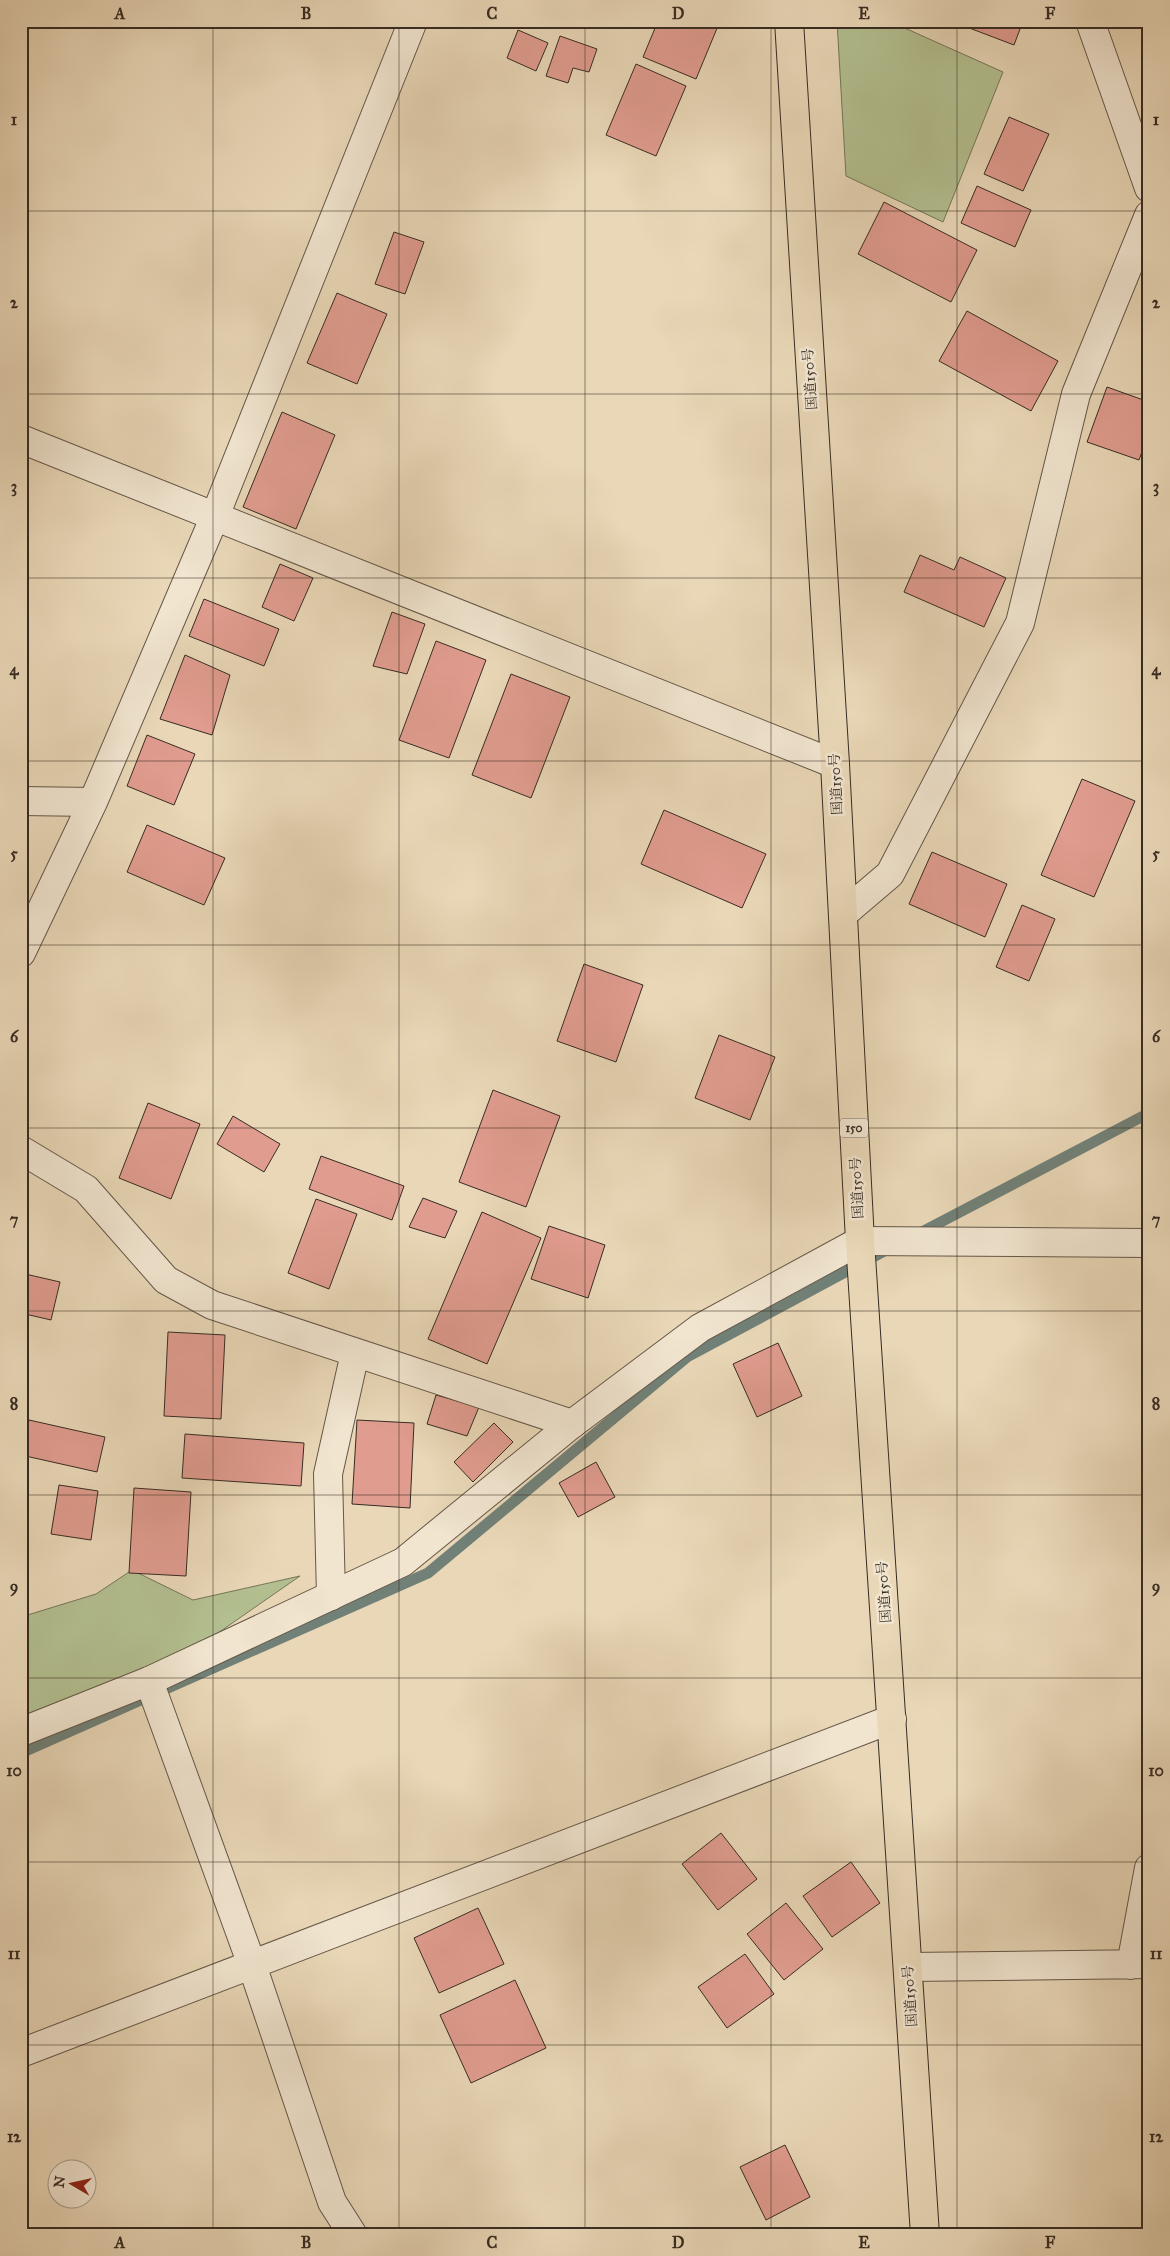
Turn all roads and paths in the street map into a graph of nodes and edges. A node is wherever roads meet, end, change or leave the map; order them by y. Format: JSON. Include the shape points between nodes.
{"nodes":[{"id":1,"x":413,"y":21,"type":"edge"},
{"id":2,"x":789,"y":21,"type":"edge"},
{"id":3,"x":1090,"y":21,"type":"edge"},
{"id":4,"x":1149,"y":188,"type":"edge"},
{"id":5,"x":1149,"y":215,"type":"edge"},
{"id":6,"x":21,"y":439,"type":"edge"},
{"id":7,"x":214,"y":516,"type":"junction"},
{"id":8,"x":835,"y":764,"type":"junction"},
{"id":9,"x":21,"y":801,"type":"edge"},
{"id":10,"x":93,"y":802,"type":"junction"},
{"id":11,"x":843,"y":914,"type":"junction"},
{"id":12,"x":21,"y":953,"type":"edge"},
{"id":13,"x":21,"y":1150,"type":"edge"},
{"id":14,"x":860,"y":1241,"type":"junction"},
{"id":15,"x":1149,"y":1243,"type":"edge"},
{"id":16,"x":355,"y":1353,"type":"junction"},
{"id":17,"x":572,"y":1424,"type":"junction"},
{"id":18,"x":331,"y":1596,"type":"junction"},
{"id":19,"x":150,"y":1681,"type":"junction"},
{"id":20,"x":892,"y":1720,"type":"junction"},
{"id":21,"x":21,"y":1732,"type":"edge"},
{"id":22,"x":1149,"y":1868,"type":"edge"},
{"id":23,"x":252,"y":1964,"type":"junction"},
{"id":24,"x":1140,"y":1965,"type":"edge"},
{"id":25,"x":908,"y":1967,"type":"junction"},
{"id":26,"x":21,"y":2053,"type":"edge"},
{"id":27,"x":353,"y":2235,"type":"edge"},
{"id":28,"x":925,"y":2235,"type":"edge"}],
"edges":[{"from":1,"to":7,"type":"street"},
{"from":2,"to":8,"type":"highway","name":"国道150号","number":"150"},
{"from":3,"to":4,"type":"street"},
{"from":5,"to":11,"type":"street","via":[[1076,394],[1020,623],[890,874]]},
{"from":6,"to":7,"type":"street"},
{"from":7,"to":8,"type":"street"},
{"from":7,"to":10,"type":"street"},
{"from":8,"to":11,"type":"highway","name":"国道150号","number":"150"},
{"from":9,"to":10,"type":"street"},
{"from":10,"to":12,"type":"street"},
{"from":11,"to":14,"type":"highway","name":"国道150号","number":"150"},
{"from":13,"to":16,"type":"street","via":[[86,1189],[166,1280],[212,1305]]},
{"from":14,"to":15,"type":"street"},
{"from":14,"to":17,"type":"street","via":[[700,1328]]},
{"from":14,"to":20,"type":"highway","name":"国道150号","number":"150"},
{"from":16,"to":17,"type":"street"},
{"from":16,"to":18,"type":"street","via":[[328,1474]]},
{"from":17,"to":18,"type":"street","via":[[403,1562]]},
{"from":18,"to":19,"type":"street"},
{"from":19,"to":21,"type":"street"},
{"from":19,"to":23,"type":"street"},
{"from":20,"to":23,"type":"street"},
{"from":20,"to":25,"type":"highway","name":"国道150号","number":"150"},
{"from":22,"to":24,"type":"street"},
{"from":23,"to":26,"type":"street"},
{"from":23,"to":27,"type":"street","via":[[332,2202]]},
{"from":24,"to":25,"type":"street"},
{"from":25,"to":28,"type":"highway","name":"国道150号","number":"150"}]}
